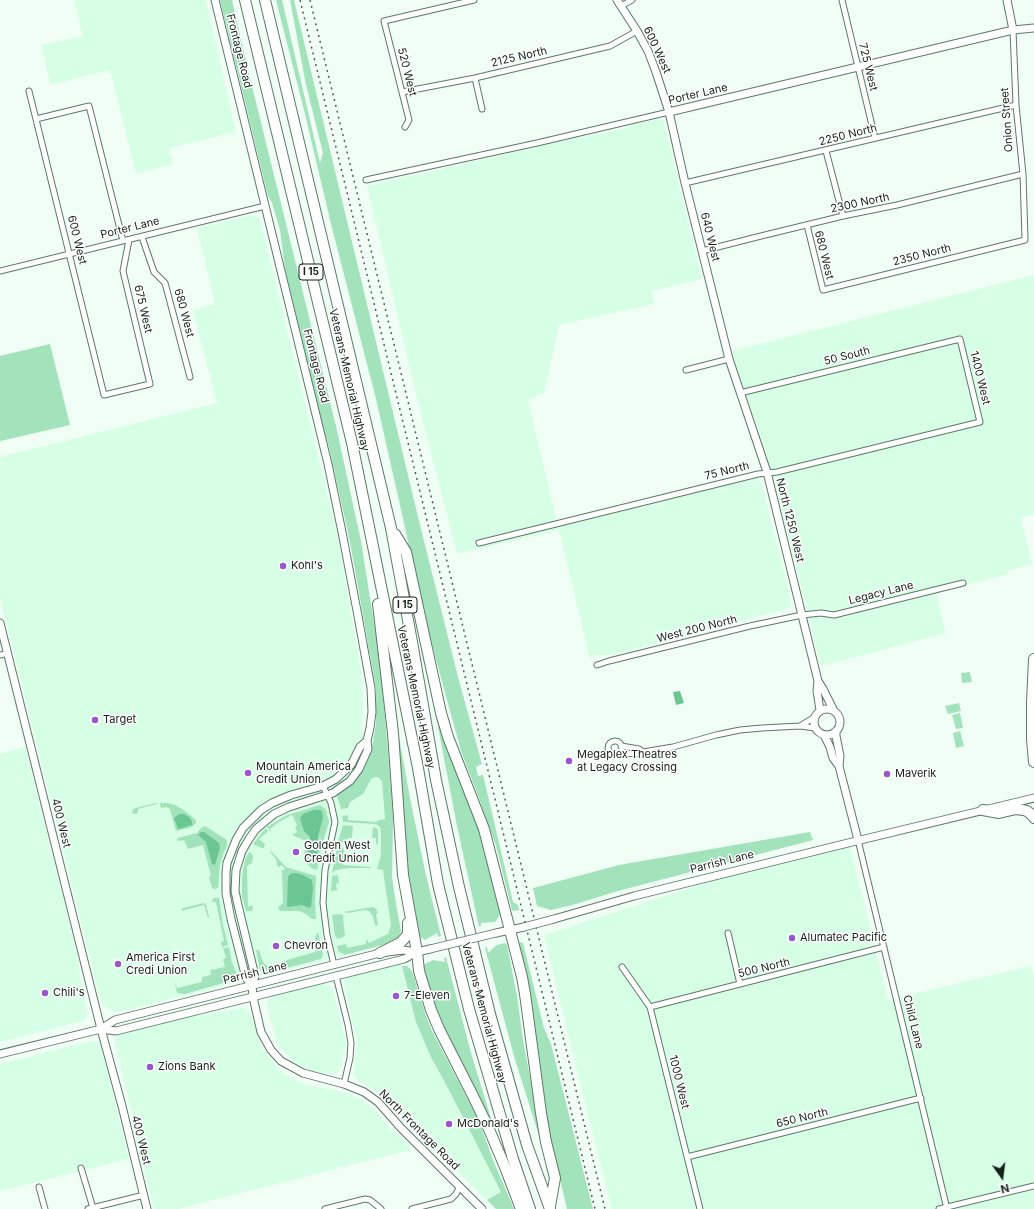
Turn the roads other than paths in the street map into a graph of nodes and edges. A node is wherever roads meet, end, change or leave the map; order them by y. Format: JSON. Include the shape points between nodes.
{"nodes":[{"id":1,"x":215,"y":0,"type":"edge"},
{"id":2,"x":245,"y":0,"type":"edge"},
{"id":3,"x":265,"y":0,"type":"edge"},
{"id":4,"x":474,"y":0,"type":"edge"},
{"id":5,"x":617,"y":0,"type":"edge"},
{"id":6,"x":632,"y":0,"type":"edge"},
{"id":7,"x":842,"y":0,"type":"edge"},
{"id":8,"x":1006,"y":0,"type":"edge"},
{"id":9,"x":622,"y":6,"type":"junction"},
{"id":10,"x":1034,"y":28,"type":"edge"},
{"id":11,"x":1013,"y":30,"type":"junction"},
{"id":12,"x":637,"y":31,"type":"junction"},
{"id":13,"x":858,"y":67,"type":"junction"},
{"id":14,"x":475,"y":78,"type":"junction"},
{"id":15,"x":29,"y":91,"type":"dead end"},
{"id":16,"x":402,"y":92,"type":"junction"},
{"id":17,"x":1016,"y":105,"type":"junction"},
{"id":18,"x":482,"y":109,"type":"dead end"},
{"id":19,"x":669,"y":112,"type":"junction"},
{"id":20,"x":36,"y":119,"type":"junction"},
{"id":21,"x":405,"y":127,"type":"dead end"},
{"id":22,"x":875,"y":138,"type":"junction"},
{"id":23,"x":826,"y":151,"type":"junction"},
{"id":24,"x":1023,"y":174,"type":"junction"},
{"id":25,"x":366,"y":180,"type":"dead end"},
{"id":26,"x":685,"y":183,"type":"junction"},
{"id":27,"x":265,"y":206,"type":"junction"},
{"id":28,"x":843,"y":216,"type":"junction"},
{"id":29,"x":807,"y":225,"type":"junction"},
{"id":30,"x":142,"y":236,"type":"junction"},
{"id":31,"x":129,"y":240,"type":"junction"},
{"id":32,"x":1025,"y":240,"type":"joint"},
{"id":33,"x":123,"y":241,"type":"junction"},
{"id":34,"x":702,"y":251,"type":"junction"},
{"id":35,"x":69,"y":254,"type":"junction"},
{"id":36,"x":0,"y":271,"type":"edge"},
{"id":37,"x":823,"y":290,"type":"joint"},
{"id":38,"x":960,"y":338,"type":"joint"},
{"id":39,"x":729,"y":359,"type":"junction"},
{"id":40,"x":731,"y":367,"type":"joint"},
{"id":41,"x":686,"y":370,"type":"dead end"},
{"id":42,"x":190,"y":377,"type":"dead end"},
{"id":43,"x":740,"y":393,"type":"junction"},
{"id":44,"x":104,"y":395,"type":"joint"},
{"id":45,"x":980,"y":422,"type":"joint"},
{"id":46,"x":767,"y":472,"type":"junction"},
{"id":47,"x":391,"y":528,"type":"junction"},
{"id":48,"x":479,"y":543,"type":"dead end"},
{"id":49,"x":372,"y":545,"type":"junction"},
{"id":50,"x":963,"y":583,"type":"dead end"},
{"id":51,"x":802,"y":615,"type":"junction"},
{"id":52,"x":0,"y":623,"type":"edge"},
{"id":53,"x":8,"y":653,"type":"junction"},
{"id":54,"x":0,"y":655,"type":"edge"},
{"id":55,"x":1034,"y":659,"type":"edge"},
{"id":56,"x":597,"y":665,"type":"dead end"},
{"id":57,"x":818,"y":681,"type":"junction"},
{"id":58,"x":820,"y":710,"type":"junction"},
{"id":59,"x":834,"y":711,"type":"junction"},
{"id":60,"x":815,"y":717,"type":"junction"},
{"id":61,"x":800,"y":726,"type":"junction"},
{"id":62,"x":815,"y":728,"type":"junction"},
{"id":63,"x":836,"y":731,"type":"junction"},
{"id":64,"x":824,"y":735,"type":"junction"},
{"id":65,"x":367,"y":741,"type":"junction"},
{"id":66,"x":621,"y":746,"type":"junction"},
{"id":67,"x":643,"y":752,"type":"junction"},
{"id":68,"x":619,"y":753,"type":"junction"},
{"id":69,"x":1034,"y":762,"type":"edge"},
{"id":70,"x":839,"y":766,"type":"junction"},
{"id":71,"x":323,"y":786,"type":"junction"},
{"id":72,"x":327,"y":795,"type":"junction"},
{"id":73,"x":1034,"y":798,"type":"edge"},
{"id":74,"x":1006,"y":805,"type":"junction"},
{"id":75,"x":983,"y":810,"type":"junction"},
{"id":76,"x":1034,"y":811,"type":"edge"},
{"id":77,"x":1034,"y":818,"type":"edge"},
{"id":78,"x":858,"y":840,"type":"junction"},
{"id":79,"x":401,"y":852,"type":"junction"},
{"id":80,"x":510,"y":930,"type":"junction"},
{"id":81,"x":728,"y":933,"type":"dead end"},
{"id":82,"x":884,"y":947,"type":"junction"},
{"id":83,"x":417,"y":952,"type":"junction"},
{"id":84,"x":380,"y":953,"type":"junction"},
{"id":85,"x":334,"y":965,"type":"junction"},
{"id":86,"x":622,"y":967,"type":"dead end"},
{"id":87,"x":336,"y":976,"type":"junction"},
{"id":88,"x":740,"y":984,"type":"junction"},
{"id":89,"x":252,"y":985,"type":"junction"},
{"id":90,"x":253,"y":997,"type":"junction"},
{"id":91,"x":650,"y":1006,"type":"junction"},
{"id":92,"x":101,"y":1029,"type":"junction"},
{"id":93,"x":0,"y":1054,"type":"edge"},
{"id":94,"x":344,"y":1084,"type":"junction"},
{"id":95,"x":921,"y":1098,"type":"junction"},
{"id":96,"x":687,"y":1157,"type":"junction"},
{"id":97,"x":81,"y":1168,"type":"dead end"},
{"id":98,"x":460,"y":1186,"type":"junction"},
{"id":99,"x":1034,"y":1186,"type":"edge"},
{"id":100,"x":39,"y":1187,"type":"dead end"},
{"id":101,"x":144,"y":1195,"type":"junction"},
{"id":102,"x":90,"y":1208,"type":"edge"},
{"id":103,"x":550,"y":1208,"type":"edge"},
{"id":104,"x":947,"y":1208,"type":"edge"},
{"id":105,"x":45,"y":1209,"type":"edge"},
{"id":106,"x":147,"y":1209,"type":"edge"},
{"id":107,"x":325,"y":1209,"type":"edge"},
{"id":108,"x":381,"y":1209,"type":"edge"},
{"id":109,"x":412,"y":1209,"type":"edge"},
{"id":110,"x":482,"y":1209,"type":"edge"},
{"id":111,"x":521,"y":1209,"type":"edge"},
{"id":112,"x":530,"y":1209,"type":"edge"},
{"id":113,"x":700,"y":1209,"type":"edge"},
{"id":114,"x":939,"y":1209,"type":"edge"}],
"edges":[{"from":1,"to":27,"type":"street","name":"Frontage Road"},
{"from":2,"to":49,"type":"highway","name":"Veterans Memorial Highway","number":"I 15","via":[[350,435]]},
{"from":3,"to":47,"type":"highway","name":"Veterans Memorial Highway","number":"I 15"},
{"from":4,"to":16,"type":"street","name":"520 West","via":[[384,21]]},
{"from":5,"to":9,"type":"street","name":"600 West"},
{"from":6,"to":9,"type":"street"},
{"from":7,"to":13,"type":"street","name":"725 West"},
{"from":8,"to":11,"type":"street","name":"Onion Street"},
{"from":9,"to":12,"type":"street","name":"600 West"},
{"from":10,"to":11,"type":"street","name":"Porter Lane"},
{"from":11,"to":13,"type":"street","name":"Porter Lane"},
{"from":11,"to":17,"type":"street","name":"Onion Street"},
{"from":12,"to":14,"type":"street","name":"2125 North","via":[[610,46]]},
{"from":12,"to":19,"type":"street","name":"600 West","via":[[648,51]]},
{"from":13,"to":19,"type":"street","name":"Porter Lane"},
{"from":13,"to":22,"type":"street","name":"725 West"},
{"from":14,"to":16,"type":"street","name":"2125 North"},
{"from":14,"to":18,"type":"street"},
{"from":15,"to":20,"type":"street","name":"600 West"},
{"from":16,"to":21,"type":"street","name":"520 West","via":[[409,120]]},
{"from":17,"to":22,"type":"street","name":"2250 North"},
{"from":17,"to":24,"type":"street","name":"Onion Street"},
{"from":19,"to":25,"type":"street","name":"Porter Lane"},
{"from":19,"to":26,"type":"street","name":"640 West"},
{"from":20,"to":33,"type":"street","via":[[89,106]]},
{"from":20,"to":35,"type":"street","name":"600 West"},
{"from":22,"to":23,"type":"street","name":"2250 North"},
{"from":23,"to":26,"type":"street","name":"2250 North"},
{"from":23,"to":28,"type":"street"},
{"from":24,"to":28,"type":"street","name":"2300 North"},
{"from":24,"to":32,"type":"street","name":"Onion Street"},
{"from":26,"to":34,"type":"street","name":"640 West"},
{"from":27,"to":30,"type":"street","name":"Porter Lane"},
{"from":27,"to":65,"type":"street","name":"Frontage Road","via":[[328,464],[351,579],[370,688],[372,712]]},
{"from":28,"to":29,"type":"street","name":"2300 North"},
{"from":29,"to":34,"type":"street","name":"2300 North"},
{"from":29,"to":37,"type":"street","name":"680 West"},
{"from":30,"to":31,"type":"street","name":"Porter Lane"},
{"from":30,"to":42,"type":"street","name":"680 West","via":[[154,272],[165,283]]},
{"from":31,"to":33,"type":"street","name":"Porter Lane"},
{"from":31,"to":44,"type":"street","name":"675 West","via":[[123,271],[150,384]]},
{"from":32,"to":37,"type":"street","name":"2350 North"},
{"from":33,"to":35,"type":"street","name":"Porter Lane"},
{"from":34,"to":39,"type":"street","name":"640 West"},
{"from":35,"to":36,"type":"street","name":"Porter Lane"},
{"from":35,"to":44,"type":"street","name":"600 West"},
{"from":38,"to":43,"type":"street","name":"50 South"},
{"from":38,"to":45,"type":"street","name":"1400 West"},
{"from":39,"to":40,"type":"street","name":"640 West"},
{"from":39,"to":41,"type":"street"},
{"from":40,"to":43,"type":"street","name":"North 1250 West"},
{"from":43,"to":46,"type":"street","name":"North 1250 West"},
{"from":45,"to":46,"type":"street","name":"75 North","via":[[777,472]]},
{"from":46,"to":48,"type":"street","name":"75 North"},
{"from":46,"to":51,"type":"street","name":"North 1250 West"},
{"from":47,"to":80,"type":"highway","via":[[406,552],[441,713],[453,752],[484,829]]},
{"from":47,"to":103,"type":"highway","name":"Veterans Memorial Highway","number":"I 15","via":[[436,780],[459,886],[490,1014],[527,1145]]},
{"from":49,"to":79,"type":"highway","via":[[393,733]]},
{"from":49,"to":112,"type":"highway","name":"Veterans Memorial Highway","number":"I 15","via":[[418,768],[438,884],[469,1009],[512,1159]]},
{"from":50,"to":51,"type":"street","name":"Legacy Lane","via":[[834,616],[821,613]]},
{"from":51,"to":56,"type":"street","name":"West 200 North"},
{"from":51,"to":57,"type":"street","name":"North 1250 West"},
{"from":52,"to":53,"type":"street","name":"400 West"},
{"from":53,"to":54,"type":"street"},
{"from":53,"to":92,"type":"street","name":"400 West"},
{"from":55,"to":69,"type":"highway"},
{"from":57,"to":58,"type":"street","name":"North 1250 West"},
{"from":57,"to":59,"type":"street","name":"North 1250 West"},
{"from":58,"to":59,"type":"street"},
{"from":58,"to":60,"type":"street"},
{"from":59,"to":63,"type":"street","via":[[840,722]]},
{"from":60,"to":61,"type":"street"},
{"from":60,"to":62,"type":"street"},
{"from":61,"to":62,"type":"street"},
{"from":61,"to":67,"type":"street","via":[[740,730]]},
{"from":62,"to":64,"type":"street"},
{"from":63,"to":64,"type":"street"},
{"from":63,"to":70,"type":"street"},
{"from":64,"to":70,"type":"street"},
{"from":65,"to":71,"type":"street","name":"Frontage Road","via":[[360,747],[346,770]]},
{"from":65,"to":72,"type":"street","name":"Frontage Road","via":[[368,749],[354,775],[339,790]]},
{"from":66,"to":67,"type":"street","via":[[638,748]]},
{"from":66,"to":68,"type":"street"},
{"from":66,"to":68,"type":"street","via":[[614,742],[609,746],[611,754]]},
{"from":67,"to":68,"type":"street"},
{"from":70,"to":78,"type":"street"},
{"from":71,"to":72,"type":"street"},
{"from":71,"to":89,"type":"street","name":"Frontage Road","via":[[272,803],[261,810],[243,828],[230,852],[226,872],[227,900],[246,978]]},
{"from":72,"to":85,"type":"street","via":[[335,822],[325,870],[323,903]]},
{"from":72,"to":89,"type":"street","name":"Frontage Road","via":[[289,807],[270,817],[252,833],[239,857],[235,891],[255,976]]},
{"from":73,"to":74,"type":"street","name":"Parrish Lane"},
{"from":74,"to":75,"type":"street","name":"Parrish Lane"},
{"from":74,"to":76,"type":"highway","via":[[1027,806]]},
{"from":75,"to":77,"type":"highway","via":[[999,813],[1023,810]]},
{"from":75,"to":78,"type":"street","name":"Parrish Lane"},
{"from":78,"to":80,"type":"street","name":"Parrish Lane","bridge":true},
{"from":78,"to":82,"type":"street","name":"Child Lane"},
{"from":79,"to":83,"type":"highway","via":[[406,896]]},
{"from":79,"to":84,"type":"highway","via":[[398,868],[408,934],[400,943]]},
{"from":80,"to":83,"type":"street","name":"Parrish Lane","bridge":true},
{"from":80,"to":103,"type":"highway","via":[[525,994],[541,1113],[555,1178]]},
{"from":81,"to":88,"type":"street"},
{"from":82,"to":88,"type":"street","name":"500 North"},
{"from":82,"to":95,"type":"street","name":"Child Lane"},
{"from":83,"to":84,"type":"street","name":"Parrish Lane","via":[[403,950]]},
{"from":83,"to":87,"type":"street","name":"Parrish Lane","via":[[404,959]]},
{"from":83,"to":111,"type":"highway","via":[[419,971],[431,1010],[488,1127]]},
{"from":84,"to":85,"type":"street","name":"Parrish Lane"},
{"from":85,"to":89,"type":"street","name":"Parrish Lane"},
{"from":86,"to":91,"type":"street","name":"1000 West"},
{"from":87,"to":90,"type":"street","name":"Parrish Lane"},
{"from":87,"to":94,"type":"street","via":[[351,1044]]},
{"from":88,"to":91,"type":"street","name":"500 North"},
{"from":89,"to":90,"type":"street","name":"North Frontage Road"},
{"from":89,"to":92,"type":"street","name":"Parrish Lane","via":[[115,1020]]},
{"from":90,"to":92,"type":"street","name":"Parrish Lane","via":[[116,1031]]},
{"from":90,"to":94,"type":"street","name":"North Frontage Road","via":[[261,1032],[281,1061],[303,1073]]},
{"from":91,"to":96,"type":"street","name":"1000 West"},
{"from":92,"to":93,"type":"street","name":"Parrish Lane"},
{"from":92,"to":101,"type":"street","name":"400 West"},
{"from":94,"to":98,"type":"street","name":"North Frontage Road","via":[[364,1092],[378,1102]]},
{"from":95,"to":96,"type":"street","name":"650 North"},
{"from":95,"to":104,"type":"street","name":"Child Lane"},
{"from":96,"to":113,"type":"street","name":"1000 West"},
{"from":97,"to":102,"type":"street"},
{"from":98,"to":109,"type":"street","via":[[450,1199]]},
{"from":98,"to":110,"type":"street","name":"North Frontage Road"},
{"from":99,"to":104,"type":"street"},
{"from":100,"to":105,"type":"street"},
{"from":101,"to":102,"type":"street"},
{"from":101,"to":106,"type":"street","name":"400 West"},
{"from":104,"to":114,"type":"street"},
{"from":107,"to":108,"type":"street","via":[[365,1199]]}]}
